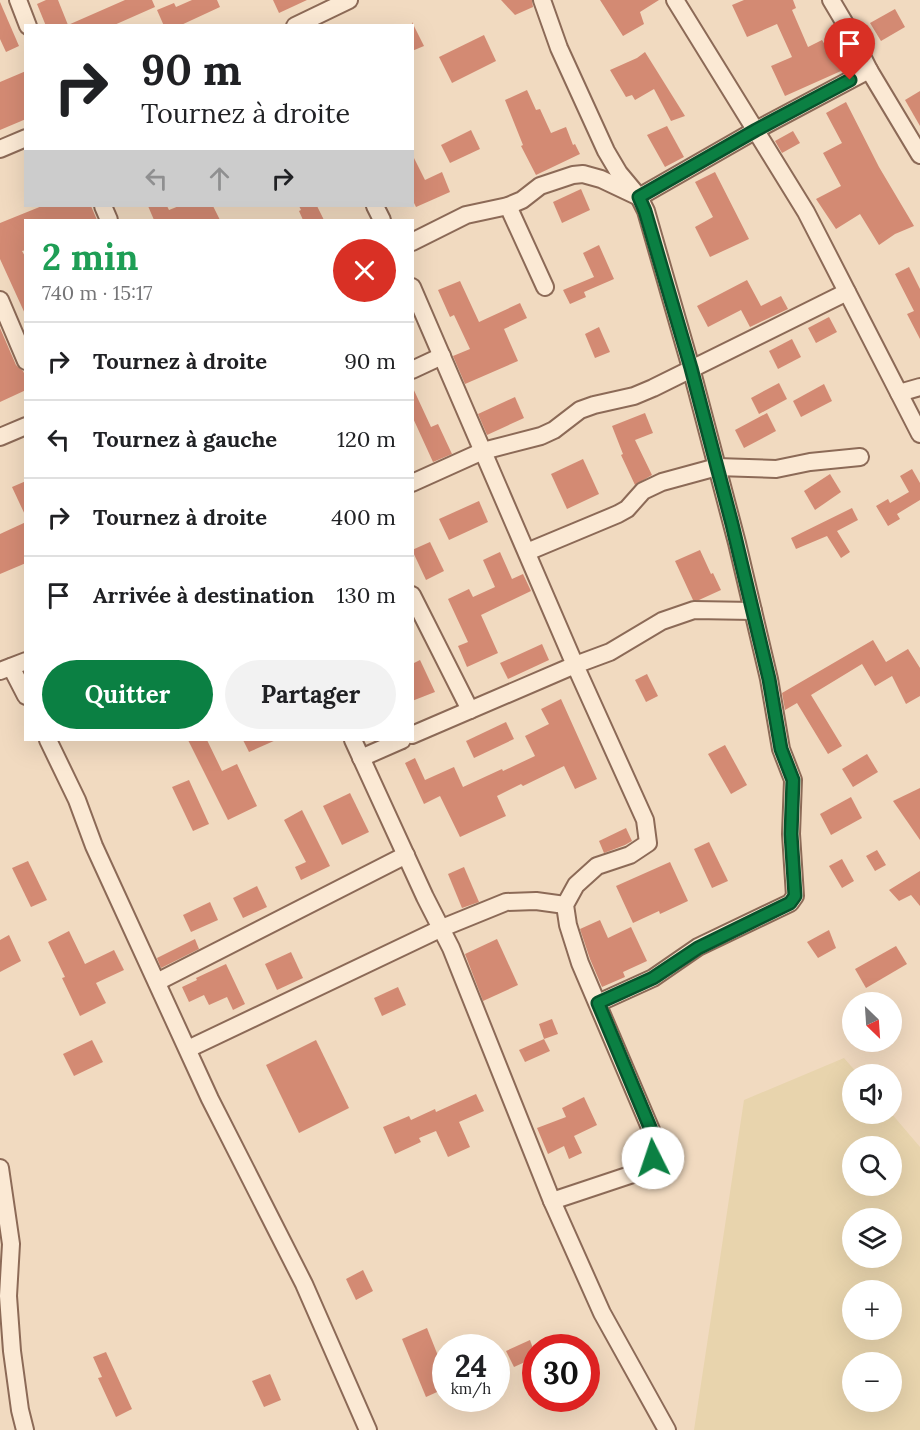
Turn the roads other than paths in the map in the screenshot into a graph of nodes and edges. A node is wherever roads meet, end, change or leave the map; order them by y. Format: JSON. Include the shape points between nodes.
{"nodes":[{"id":1,"x":18,"y":0,"type":"edge"},
{"id":2,"x":349,"y":0,"type":"edge"},
{"id":3,"x":542,"y":0,"type":"edge"},
{"id":4,"x":675,"y":0,"type":"edge"},
{"id":5,"x":831,"y":0,"type":"edge"},
{"id":6,"x":324,"y":5,"type":"edge"},
{"id":7,"x":27,"y":24,"type":"edge"},
{"id":8,"x":298,"y":24,"type":"edge"},
{"id":9,"x":869,"y":70,"type":"junction"},
{"id":10,"x":756,"y":130,"type":"junction"},
{"id":11,"x":24,"y":139,"type":"edge"},
{"id":12,"x":0,"y":149,"type":"edge"},
{"id":13,"x":920,"y":155,"type":"edge"},
{"id":14,"x":639,"y":197,"type":"junction"},
{"id":15,"x":507,"y":206,"type":"junction"},
{"id":16,"x":414,"y":241,"type":"edge"},
{"id":17,"x":545,"y":287,"type":"dead end"},
{"id":18,"x":414,"y":292,"type":"edge"},
{"id":19,"x":847,"y":292,"type":"junction"},
{"id":20,"x":0,"y":300,"type":"edge"},
{"id":21,"x":24,"y":356,"type":"edge"},
{"id":22,"x":442,"y":356,"type":"junction"},
{"id":23,"x":691,"y":368,"type":"junction"},
{"id":24,"x":414,"y":369,"type":"edge"},
{"id":25,"x":920,"y":387,"type":"edge"},
{"id":26,"x":899,"y":393,"type":"junction"},
{"id":27,"x":24,"y":427,"type":"edge"},
{"id":28,"x":920,"y":434,"type":"edge"},
{"id":29,"x":0,"y":437,"type":"edge"},
{"id":30,"x":483,"y":451,"type":"junction"},
{"id":31,"x":860,"y":457,"type":"dead end"},
{"id":32,"x":717,"y":467,"type":"junction"},
{"id":33,"x":414,"y":482,"type":"edge"},
{"id":34,"x":527,"y":552,"type":"junction"},
{"id":35,"x":414,"y":599,"type":"edge"},
{"id":36,"x":753,"y":611,"type":"junction"},
{"id":37,"x":575,"y":665,"type":"junction"},
{"id":38,"x":12,"y":666,"type":"edge"},
{"id":39,"x":24,"y":692,"type":"edge"},
{"id":40,"x":470,"y":710,"type":"junction"},
{"id":41,"x":414,"y":734,"type":"edge"},
{"id":42,"x":48,"y":741,"type":"edge"},
{"id":43,"x":353,"y":741,"type":"edge"},
{"id":44,"x":400,"y":741,"type":"edge"},
{"id":45,"x":361,"y":758,"type":"junction"},
{"id":46,"x":406,"y":855,"type":"junction"},
{"id":47,"x":565,"y":905,"type":"junction"},
{"id":48,"x":442,"y":928,"type":"junction"},
{"id":49,"x":157,"y":982,"type":"junction"},
{"id":50,"x":598,"y":1003,"type":"junction"},
{"id":51,"x":188,"y":1049,"type":"junction"},
{"id":52,"x":0,"y":1168,"type":"edge"},
{"id":53,"x":552,"y":1201,"type":"junction"},
{"id":54,"x":25,"y":1430,"type":"edge"},
{"id":55,"x":368,"y":1430,"type":"edge"},
{"id":56,"x":667,"y":1430,"type":"edge"}],
"edges":[{"from":1,"to":7,"type":"street"},
{"from":2,"to":6,"type":"street"},
{"from":3,"to":14,"type":"street","via":[[559,48],[606,151]]},
{"from":4,"to":10,"type":"street"},
{"from":5,"to":9,"type":"street"},
{"from":6,"to":8,"type":"street"},
{"from":9,"to":10,"type":"street"},
{"from":9,"to":13,"type":"street"},
{"from":10,"to":14,"type":"street"},
{"from":10,"to":19,"type":"street","via":[[806,212]]},
{"from":11,"to":12,"type":"street"},
{"from":14,"to":15,"type":"street","via":[[583,174],[556,179]]},
{"from":14,"to":23,"type":"street"},
{"from":15,"to":16,"type":"street","via":[[466,215]]},
{"from":15,"to":17,"type":"street"},
{"from":18,"to":22,"type":"street"},
{"from":19,"to":23,"type":"street"},
{"from":19,"to":26,"type":"street"},
{"from":20,"to":21,"type":"street"},
{"from":22,"to":24,"type":"street"},
{"from":22,"to":30,"type":"street"},
{"from":23,"to":30,"type":"street","via":[[634,396],[580,410],[541,436]]},
{"from":23,"to":32,"type":"street"},
{"from":25,"to":26,"type":"street"},
{"from":26,"to":28,"type":"street"},
{"from":27,"to":29,"type":"street"},
{"from":30,"to":33,"type":"street"},
{"from":30,"to":34,"type":"street"},
{"from":31,"to":32,"type":"street","via":[[776,470]]},
{"from":32,"to":34,"type":"street","via":[[662,482],[643,491],[618,514]]},
{"from":32,"to":36,"type":"street"},
{"from":34,"to":37,"type":"street"},
{"from":35,"to":40,"type":"street"},
{"from":36,"to":37,"type":"street","via":[[694,610],[662,621],[610,652]]},
{"from":36,"to":50,"type":"street","via":[[781,749],[793,780],[795,896],[790,903],[698,948],[653,978]]},
{"from":37,"to":40,"type":"street"},
{"from":37,"to":47,"type":"street","via":[[645,820],[648,843],[630,855],[597,866],[576,885]]},
{"from":38,"to":39,"type":"street"},
{"from":40,"to":41,"type":"street"},
{"from":42,"to":49,"type":"street"},
{"from":43,"to":45,"type":"street"},
{"from":44,"to":45,"type":"street"},
{"from":45,"to":46,"type":"street"},
{"from":46,"to":48,"type":"street"},
{"from":46,"to":49,"type":"street"},
{"from":47,"to":48,"type":"street","via":[[506,902]]},
{"from":47,"to":50,"type":"street","via":[[580,963]]},
{"from":48,"to":51,"type":"street"},
{"from":48,"to":53,"type":"street"},
{"from":49,"to":51,"type":"street"},
{"from":50,"to":53,"type":"street","via":[[654,1137],[653,1158],[642,1171]]},
{"from":51,"to":55,"type":"street","via":[[304,1284]]},
{"from":52,"to":54,"type":"street","via":[[12,1244],[10,1341]]},
{"from":53,"to":56,"type":"street","via":[[602,1313]]}]}
